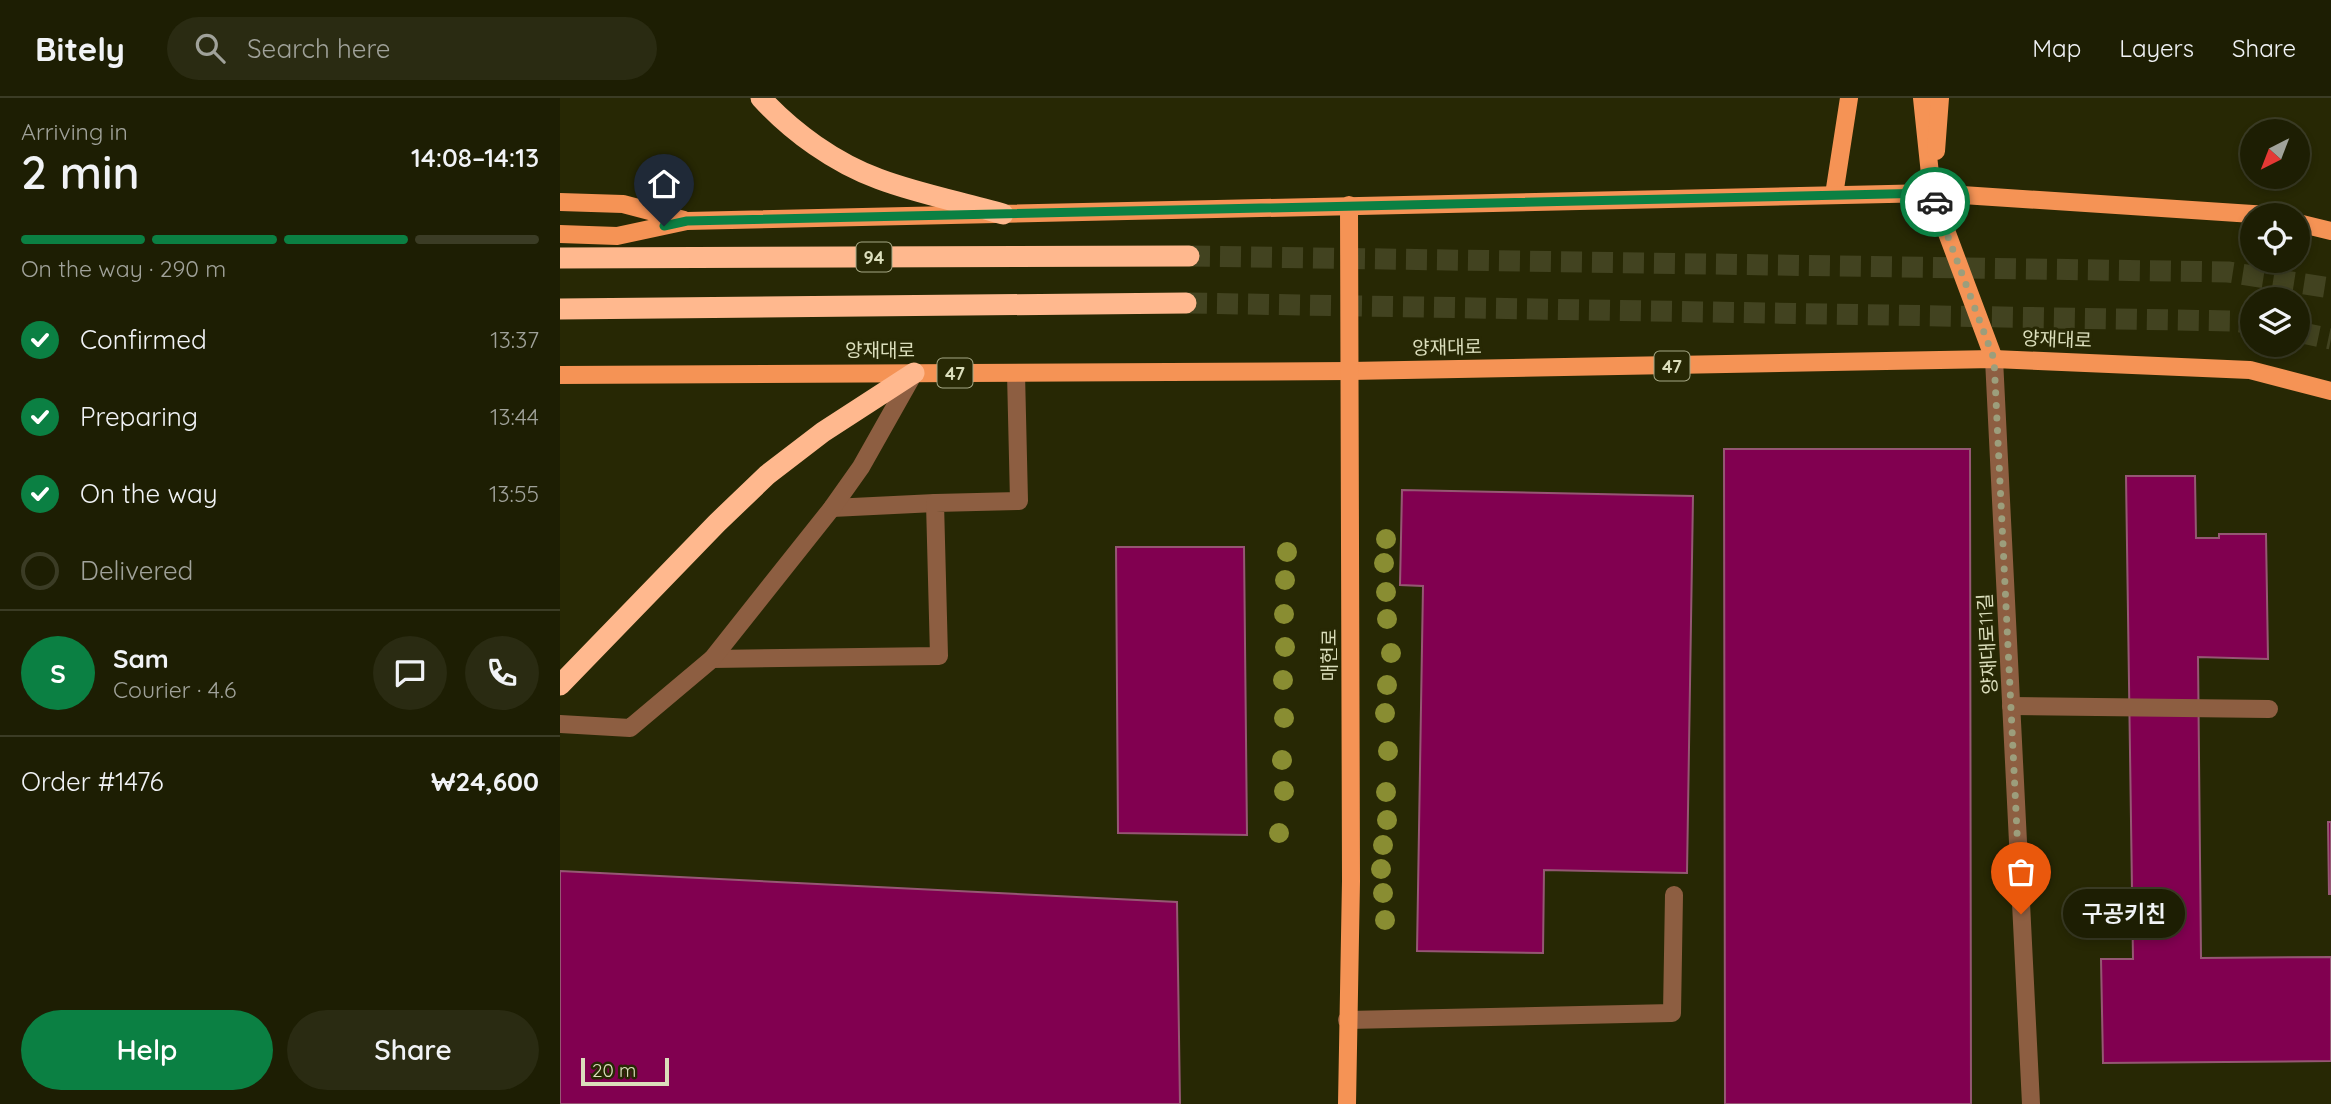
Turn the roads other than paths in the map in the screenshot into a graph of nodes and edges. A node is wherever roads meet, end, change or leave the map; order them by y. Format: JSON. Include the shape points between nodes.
{"nodes":[{"id":1,"x":761,"y":98,"type":"edge"},
{"id":2,"x":1849,"y":98,"type":"edge"},
{"id":3,"x":1922,"y":98,"type":"edge"},
{"id":4,"x":1940,"y":98,"type":"edge"},
{"id":5,"x":1932,"y":193,"type":"junction"},
{"id":6,"x":1834,"y":195,"type":"junction"},
{"id":7,"x":560,"y":202,"type":"edge"},
{"id":8,"x":1349,"y":205,"type":"junction"},
{"id":9,"x":2240,"y":213,"type":"edge"},
{"id":10,"x":1003,"y":214,"type":"junction"},
{"id":11,"x":687,"y":221,"type":"junction"},
{"id":12,"x":2310,"y":226,"type":"edge"},
{"id":13,"x":2331,"y":231,"type":"edge"},
{"id":14,"x":560,"y":234,"type":"edge"},
{"id":15,"x":1189,"y":256,"type":"tunnel mouth"},
{"id":16,"x":560,"y":258,"type":"edge"},
{"id":17,"x":1186,"y":303,"type":"tunnel mouth"},
{"id":18,"x":560,"y":309,"type":"edge"},
{"id":19,"x":1994,"y":359,"type":"junction"},
{"id":20,"x":1350,"y":371,"type":"junction"},
{"id":21,"x":914,"y":373,"type":"junction"},
{"id":22,"x":1016,"y":373,"type":"junction"},
{"id":23,"x":560,"y":375,"type":"edge"},
{"id":24,"x":2331,"y":391,"type":"edge"},
{"id":25,"x":935,"y":503,"type":"junction"},
{"id":26,"x":832,"y":508,"type":"junction"},
{"id":27,"x":712,"y":659,"type":"junction"},
{"id":28,"x":560,"y":685,"type":"edge"},
{"id":29,"x":2011,"y":706,"type":"junction"},
{"id":30,"x":2269,"y":709,"type":"dead end"},
{"id":31,"x":560,"y":724,"type":"edge"},
{"id":32,"x":1674,"y":895,"type":"dead end"},
{"id":33,"x":1347,"y":1020,"type":"junction"},
{"id":34,"x":1347,"y":1104,"type":"edge"},
{"id":35,"x":2031,"y":1104,"type":"edge"}],
"edges":[{"from":1,"to":10,"type":"highway","via":[[827,153],[876,178]]},
{"from":2,"to":6,"type":"main road"},
{"from":3,"to":5,"type":"main road"},
{"from":4,"to":5,"type":"main road"},
{"from":5,"to":6,"type":"main road"},
{"from":5,"to":9,"type":"main road"},
{"from":5,"to":19,"type":"main road","name":"양재대로11길"},
{"from":6,"to":8,"type":"main road"},
{"from":7,"to":11,"type":"main road","via":[[623,204]]},
{"from":8,"to":10,"type":"main road"},
{"from":8,"to":20,"type":"main road","name":"매헌로"},
{"from":10,"to":11,"type":"main road"},
{"from":11,"to":14,"type":"main road","via":[[617,236]]},
{"from":12,"to":13,"type":"main road"},
{"from":15,"to":16,"type":"highway","number":"94"},
{"from":17,"to":18,"type":"highway"},
{"from":19,"to":20,"type":"main road","name":"양재대로","number":"47"},
{"from":19,"to":24,"type":"main road","name":"양재대로","number":"47","via":[[2250,370]]},
{"from":19,"to":29,"type":"street","name":"양재대로11길"},
{"from":20,"to":22,"type":"main road","name":"양재대로","number":"47"},
{"from":20,"to":33,"type":"main road","name":"매헌로"},
{"from":21,"to":22,"type":"main road","name":"양재대로","number":"47"},
{"from":21,"to":23,"type":"main road","name":"양재대로","number":"47"},
{"from":21,"to":26,"type":"street","via":[[861,467]]},
{"from":21,"to":28,"type":"highway","via":[[767,475]]},
{"from":22,"to":25,"type":"street","via":[[1019,501]]},
{"from":25,"to":26,"type":"street"},
{"from":25,"to":27,"type":"street","via":[[939,656]]},
{"from":26,"to":27,"type":"street"},
{"from":27,"to":31,"type":"street","via":[[630,728]]},
{"from":29,"to":30,"type":"street"},
{"from":29,"to":35,"type":"street","name":"양재대로11길"},
{"from":32,"to":33,"type":"street","via":[[1672,1013]]},
{"from":33,"to":34,"type":"main road","name":"매헌로"}]}
